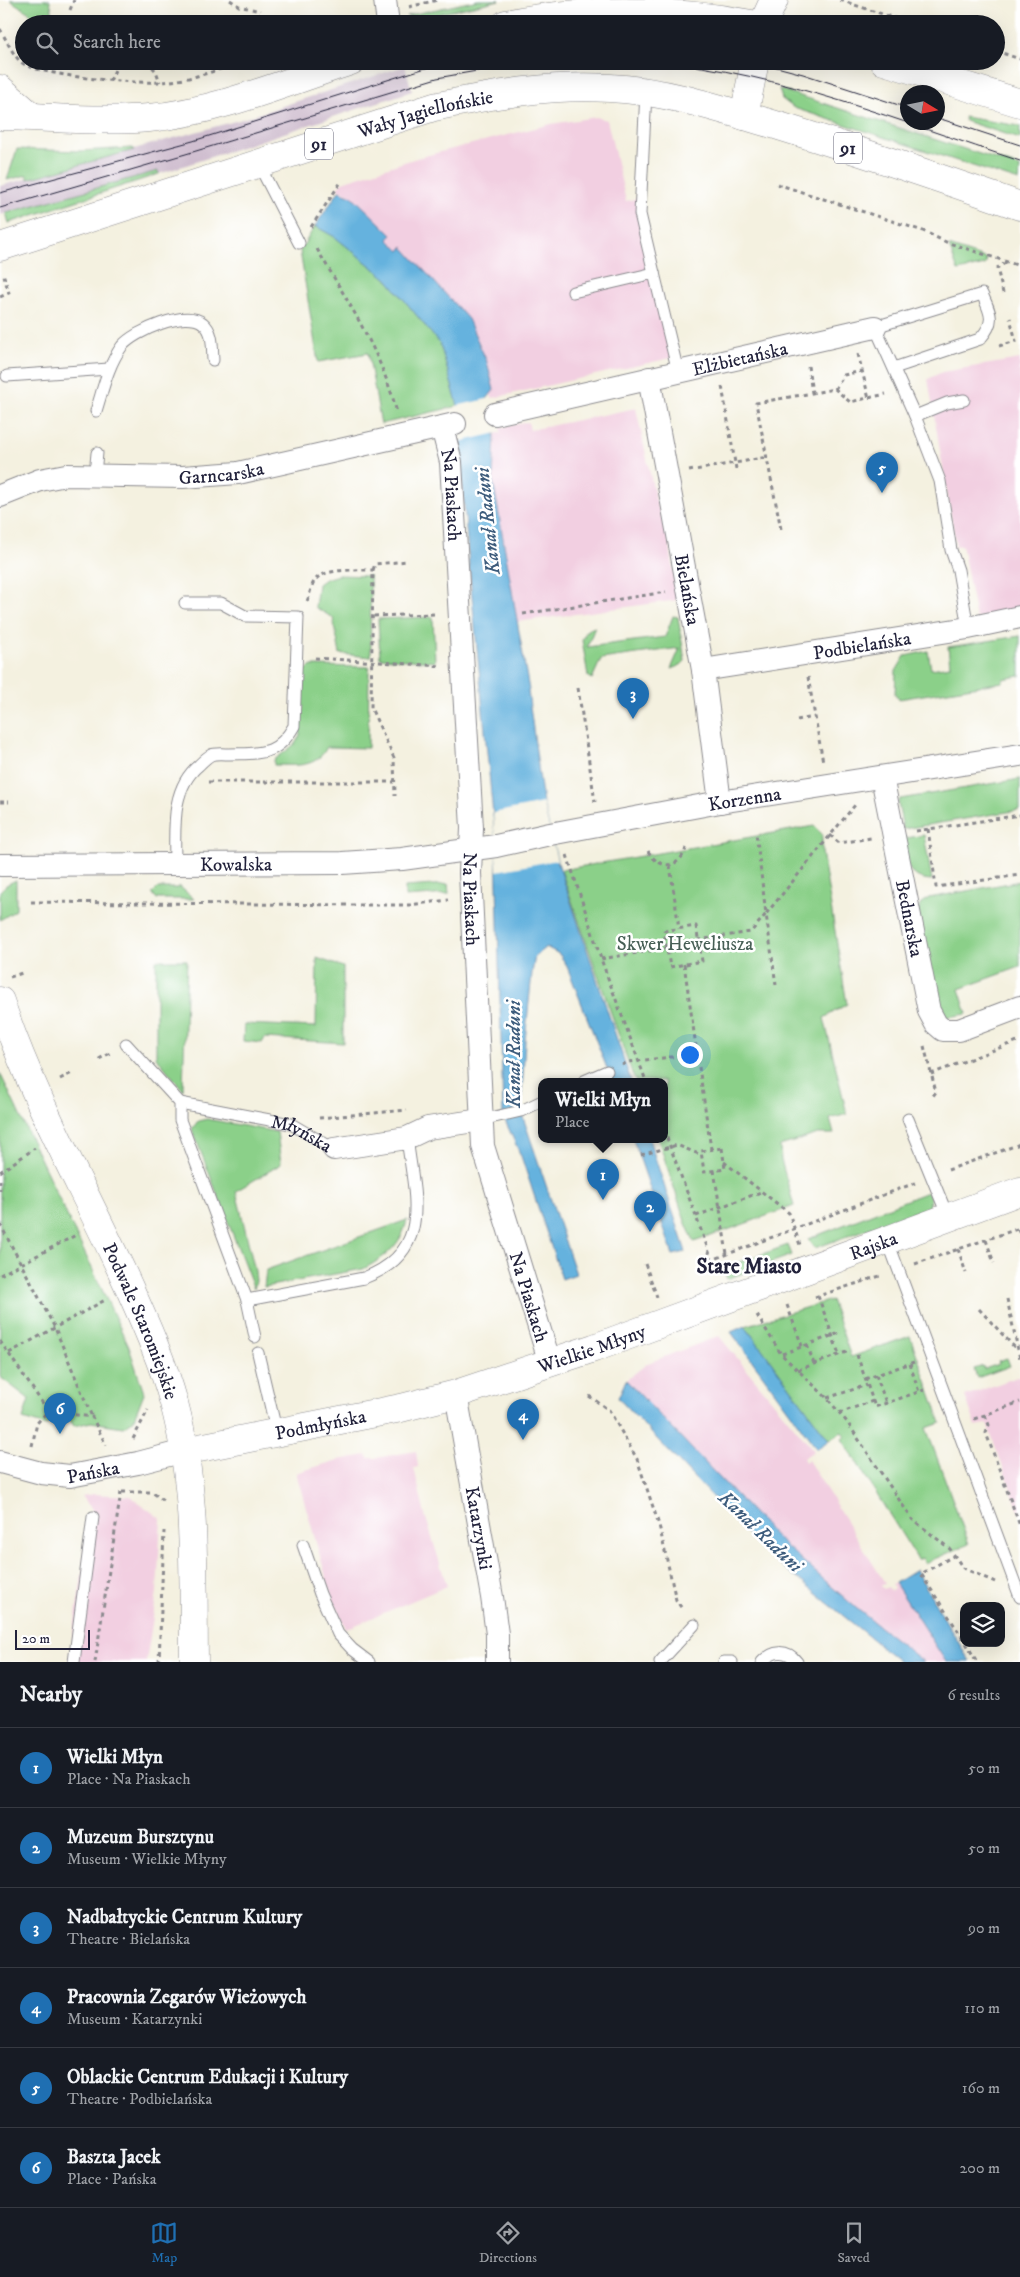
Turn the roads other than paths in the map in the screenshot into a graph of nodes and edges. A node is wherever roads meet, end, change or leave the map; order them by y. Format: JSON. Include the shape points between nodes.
{"nodes":[{"id":1,"x":759,"y":0,"type":"edge"},
{"id":2,"x":774,"y":0,"type":"edge"},
{"id":3,"x":607,"y":15,"type":"edge"},
{"id":4,"x":686,"y":15,"type":"edge"},
{"id":5,"x":761,"y":15,"type":"edge"},
{"id":6,"x":766,"y":15,"type":"edge"},
{"id":7,"x":323,"y":70,"type":"edge"},
{"id":8,"x":753,"y":70,"type":"edge"},
{"id":9,"x":913,"y":70,"type":"edge"},
{"id":10,"x":0,"y":89,"type":"edge"},
{"id":11,"x":646,"y":92,"type":"junction"},
{"id":12,"x":1020,"y":103,"type":"edge"},
{"id":13,"x":0,"y":116,"type":"edge"},
{"id":14,"x":31,"y":116,"type":"junction"},
{"id":15,"x":744,"y":116,"type":"junction"},
{"id":16,"x":258,"y":164,"type":"junction"},
{"id":17,"x":1020,"y":206,"type":"edge"},
{"id":18,"x":299,"y":243,"type":"road end"},
{"id":19,"x":0,"y":258,"type":"edge"},
{"id":20,"x":654,"y":273,"type":"junction"},
{"id":21,"x":573,"y":292,"type":"dead end"},
{"id":22,"x":875,"y":327,"type":"junction"},
{"id":23,"x":213,"y":360,"type":"dead end"},
{"id":24,"x":894,"y":368,"type":"junction"},
{"id":25,"x":109,"y":369,"type":"junction"},
{"id":26,"x":678,"y":372,"type":"junction"},
{"id":27,"x":7,"y":376,"type":"dead end"},
{"id":28,"x":649,"y":378,"type":"junction"},
{"id":29,"x":964,"y":400,"type":"dead end"},
{"id":30,"x":96,"y":410,"type":"dead end"},
{"id":31,"x":495,"y":414,"type":"dead end"},
{"id":32,"x":915,"y":416,"type":"junction"},
{"id":33,"x":449,"y":425,"type":"joint"},
{"id":34,"x":0,"y":496,"type":"edge"},
{"id":35,"x":185,"y":603,"type":"dead end"},
{"id":36,"x":1020,"y":617,"type":"edge"},
{"id":37,"x":968,"y":628,"type":"junction"},
{"id":38,"x":704,"y":670,"type":"junction"},
{"id":39,"x":1020,"y":755,"type":"edge"},
{"id":40,"x":882,"y":777,"type":"junction"},
{"id":41,"x":720,"y":802,"type":"junction"},
{"id":42,"x":471,"y":850,"type":"junction"},
{"id":43,"x":0,"y":865,"type":"edge"},
{"id":44,"x":175,"y":865,"type":"junction"},
{"id":45,"x":0,"y":1001,"type":"edge"},
{"id":46,"x":1020,"y":1008,"type":"edge"},
{"id":47,"x":126,"y":1044,"type":"dead end"},
{"id":48,"x":607,"y":1071,"type":"dead end"},
{"id":49,"x":591,"y":1078,"type":"edge"},
{"id":50,"x":180,"y":1103,"type":"junction"},
{"id":51,"x":538,"y":1103,"type":"edge"},
{"id":52,"x":908,"y":1119,"type":"dead end"},
{"id":53,"x":481,"y":1120,"type":"junction"},
{"id":54,"x":406,"y":1138,"type":"junction"},
{"id":55,"x":334,"y":1149,"type":"joint"},
{"id":56,"x":1020,"y":1191,"type":"edge"},
{"id":57,"x":948,"y":1218,"type":"junction"},
{"id":58,"x":887,"y":1240,"type":"junction"},
{"id":59,"x":727,"y":1298,"type":"joint"},
{"id":60,"x":247,"y":1300,"type":"junction"},
{"id":61,"x":255,"y":1337,"type":"dead end"},
{"id":62,"x":258,"y":1353,"type":"dead end"},
{"id":63,"x":550,"y":1363,"type":"junction"},
{"id":64,"x":456,"y":1394,"type":"junction"},
{"id":65,"x":277,"y":1434,"type":"junction"},
{"id":66,"x":184,"y":1451,"type":"junction"},
{"id":67,"x":0,"y":1462,"type":"edge"},
{"id":68,"x":93,"y":1517,"type":"dead end"},
{"id":69,"x":303,"y":1545,"type":"dead end"},
{"id":70,"x":1019,"y":1594,"type":"edge"},
{"id":71,"x":694,"y":1625,"type":"road end"},
{"id":72,"x":74,"y":1662,"type":"edge"},
{"id":73,"x":194,"y":1662,"type":"edge"},
{"id":74,"x":369,"y":1662,"type":"edge"},
{"id":75,"x":497,"y":1662,"type":"edge"},
{"id":76,"x":660,"y":1662,"type":"edge"},
{"id":77,"x":724,"y":1662,"type":"edge"},
{"id":78,"x":732,"y":1662,"type":"edge"},
{"id":79,"x":762,"y":1662,"type":"edge"},
{"id":80,"x":797,"y":1662,"type":"edge"}],
"edges":[{"from":1,"to":5,"type":"main road"},
{"from":2,"to":6,"type":"main road"},
{"from":3,"to":4,"type":"main road"},
{"from":7,"to":14,"type":"main road","via":[[174,115],[125,119]]},
{"from":8,"to":15,"type":"main road"},
{"from":9,"to":12,"type":"main road"},
{"from":10,"to":14,"type":"main road"},
{"from":11,"to":15,"type":"main road","name":"Wały Jagiellońskie","number":"91"},
{"from":11,"to":16,"type":"main road","name":"Wały Jagiellońskie","number":"91","via":[[563,88],[490,95],[434,107]]},
{"from":11,"to":20,"type":"lane","via":[[640,214]]},
{"from":13,"to":14,"type":"main road"},
{"from":15,"to":17,"type":"main road","number":"91"},
{"from":16,"to":18,"type":"lane"},
{"from":16,"to":19,"type":"main road","name":"Wały Jagiellońskie","number":"91"},
{"from":20,"to":21,"type":"lane"},
{"from":20,"to":26,"type":"lane"},
{"from":22,"to":24,"type":"lane"},
{"from":22,"to":24,"type":"lane","name":"Elżbietańska","via":[[982,294],[992,316],[989,329],[980,339]]},
{"from":22,"to":26,"type":"street","name":"Elżbietańska"},
{"from":23,"to":25,"type":"lane","via":[[212,336],[203,323],[190,318],[142,331],[123,346]]},
{"from":24,"to":32,"type":"lane"},
{"from":25,"to":27,"type":"lane"},
{"from":25,"to":30,"type":"lane"},
{"from":26,"to":28,"type":"street","name":"Elżbietańska"},
{"from":28,"to":31,"type":"street","name":"Elżbietańska"},
{"from":28,"to":38,"type":"street","name":"Bielańska"},
{"from":29,"to":32,"type":"lane"},
{"from":32,"to":37,"type":"lane","via":[[940,481]]},
{"from":33,"to":34,"type":"street","name":"Garncarska","via":[[238,473],[183,477],[96,464],[40,480]]},
{"from":33,"to":42,"type":"street","name":"Na Piaskach"},
{"from":35,"to":44,"type":"lane","via":[[221,603],[246,616],[298,617],[297,656],[294,726],[288,736],[265,753],[211,754],[189,773],[177,802]]},
{"from":36,"to":37,"type":"street","name":"Podbielańska"},
{"from":37,"to":38,"type":"street","name":"Podbielańska"},
{"from":38,"to":41,"type":"street","name":"Bielańska"},
{"from":39,"to":40,"type":"street","name":"Korzenna"},
{"from":40,"to":41,"type":"street","name":"Korzenna"},
{"from":40,"to":46,"type":"street","name":"Bednarska","via":[[929,1011],[936,1024],[943,1030],[959,1030]]},
{"from":41,"to":42,"type":"street","name":"Korzenna"},
{"from":42,"to":44,"type":"street","name":"Kowalska","via":[[342,863]]},
{"from":42,"to":53,"type":"street","name":"Na Piaskach"},
{"from":43,"to":44,"type":"street","name":"Kowalska"},
{"from":45,"to":66,"type":"main road","name":"Podwale Staromiejskie","via":[[37,1092],[150,1333],[174,1403]]},
{"from":47,"to":50,"type":"lane"},
{"from":48,"to":49,"type":"lane"},
{"from":50,"to":55,"type":"lane","name":"Młyńska","via":[[291,1124]]},
{"from":50,"to":60,"type":"lane","via":[[180,1120]]},
{"from":51,"to":53,"type":"lane","via":[[521,1111]]},
{"from":52,"to":57,"type":"lane"},
{"from":53,"to":54,"type":"street","name":"Młyńska","via":[[428,1128]]},
{"from":53,"to":63,"type":"street","name":"Na Piaskach","via":[[483,1146]]},
{"from":54,"to":55,"type":"street","name":"Młyńska"},
{"from":54,"to":60,"type":"lane","via":[[416,1220],[412,1236],[392,1261],[379,1272],[364,1278]]},
{"from":56,"to":57,"type":"main road","name":"Rajska"},
{"from":57,"to":58,"type":"main road","name":"Rajska"},
{"from":58,"to":59,"type":"main road","name":"Rajska"},
{"from":58,"to":70,"type":"lane"},
{"from":59,"to":63,"type":"main road","name":"Wielkie Młyny"},
{"from":60,"to":61,"type":"lane"},
{"from":62,"to":65,"type":"lane"},
{"from":63,"to":64,"type":"main road","name":"Wielkie Młyny"},
{"from":64,"to":65,"type":"main road","name":"Podmłyńska"},
{"from":64,"to":75,"type":"street","name":"Katarzynki","via":[[492,1597]]},
{"from":65,"to":66,"type":"main road","name":"Podmłyńska"},
{"from":66,"to":67,"type":"street","name":"Pańska","via":[[70,1476],[42,1473]]},
{"from":66,"to":73,"type":"main road","name":"Podwale Staromiejskie","via":[[192,1507]]},
{"from":68,"to":72,"type":"lane"},
{"from":69,"to":74,"type":"lane","via":[[338,1634]]},
{"from":71,"to":76,"type":"lane"},
{"from":77,"to":78,"type":"lane"},
{"from":79,"to":80,"type":"lane","via":[[768,1656],[783,1652]]}]}
